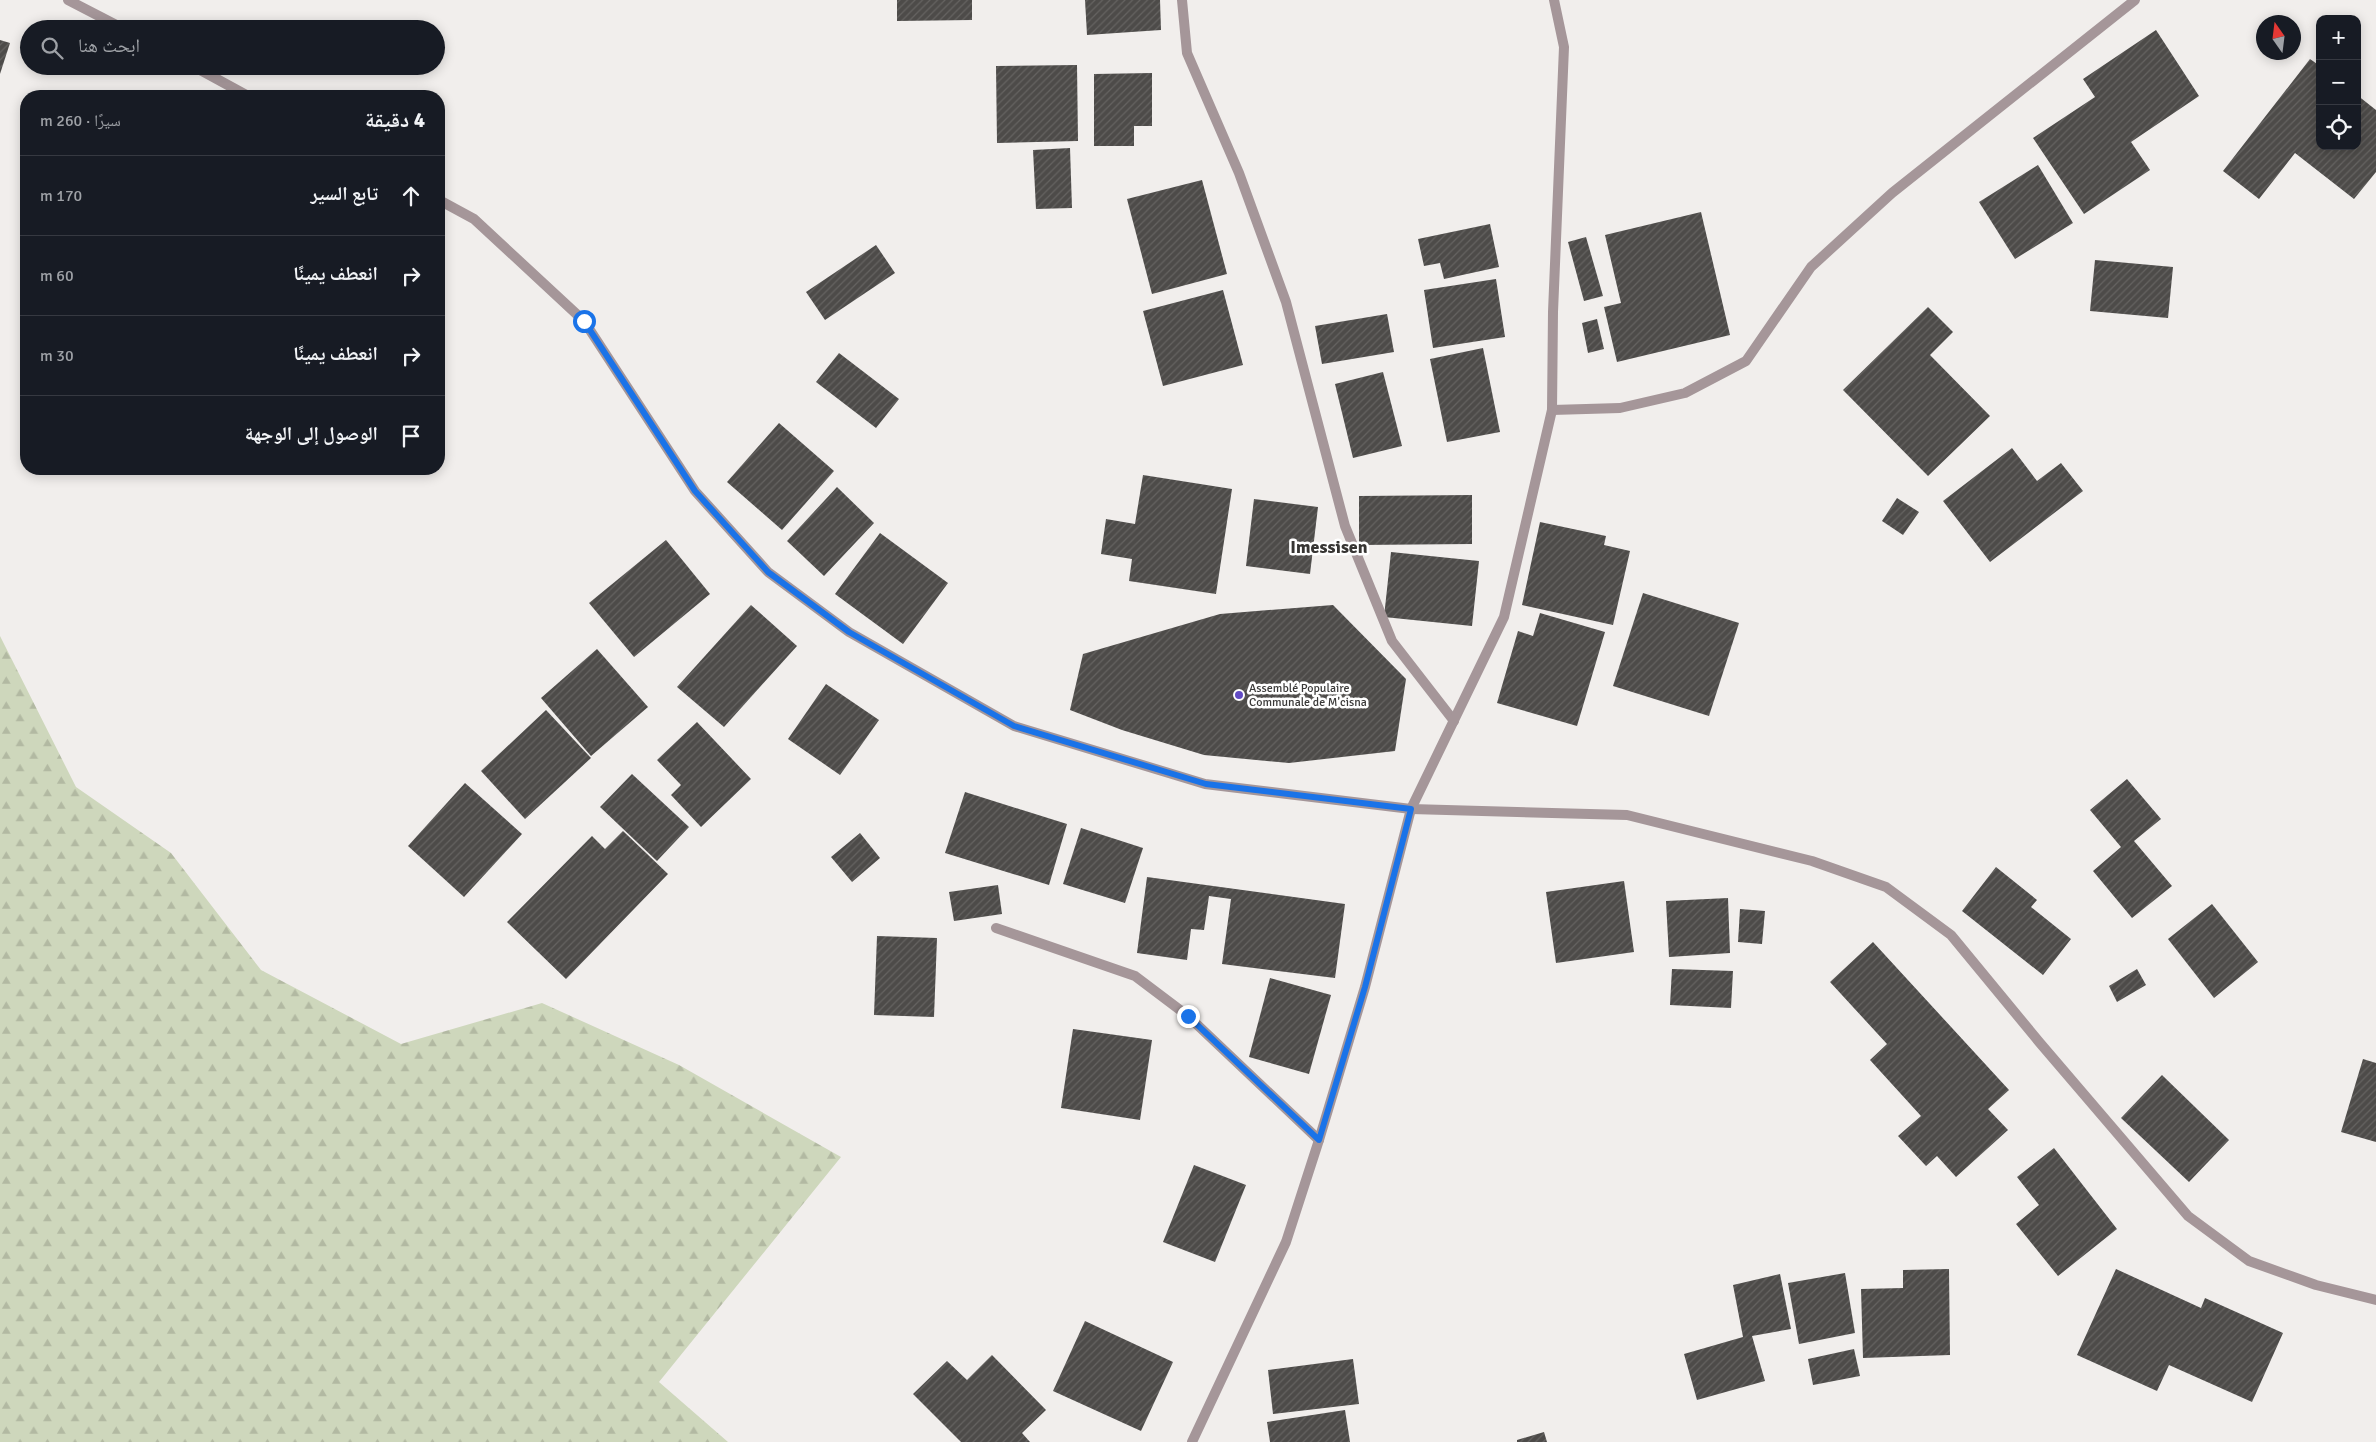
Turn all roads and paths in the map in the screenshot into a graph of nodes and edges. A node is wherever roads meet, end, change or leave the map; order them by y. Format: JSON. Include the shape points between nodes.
{"nodes":[{"id":1,"x":68,"y":0,"type":"edge"},
{"id":2,"x":1182,"y":0,"type":"edge"},
{"id":3,"x":1554,"y":0,"type":"edge"},
{"id":4,"x":2135,"y":0,"type":"edge"},
{"id":5,"x":107,"y":20,"type":"edge"},
{"id":6,"x":210,"y":75,"type":"edge"},
{"id":7,"x":237,"y":90,"type":"edge"},
{"id":8,"x":445,"y":203,"type":"edge"},
{"id":9,"x":1552,"y":410,"type":"junction"},
{"id":10,"x":1454,"y":721,"type":"junction"},
{"id":11,"x":1411,"y":809,"type":"junction"},
{"id":12,"x":996,"y":928,"type":"dead end"},
{"id":13,"x":1319,"y":1140,"type":"junction"},
{"id":14,"x":2376,"y":1300,"type":"edge"},
{"id":15,"x":1192,"y":1442,"type":"edge"}],
"edges":[{"from":1,"to":5,"type":"street"},
{"from":2,"to":10,"type":"street","via":[[1187,53],[1240,173],[1286,302],[1345,526],[1392,641]]},
{"from":3,"to":9,"type":"street","via":[[1564,47]]},
{"from":4,"to":9,"type":"street","via":[[1892,193],[1811,268],[1746,360],[1685,393],[1620,408]]},
{"from":6,"to":7,"type":"street"},
{"from":8,"to":11,"type":"street","via":[[474,219],[584,321],[695,491],[768,572],[849,632],[1023,729],[1206,784]]},
{"from":9,"to":10,"type":"street","via":[[1504,617]]},
{"from":10,"to":11,"type":"street"},
{"from":11,"to":13,"type":"street","via":[[1365,987]]},
{"from":11,"to":14,"type":"street","via":[[1626,815],[1812,861],[1886,887],[1951,935],[2188,1216],[2249,1262],[2316,1285]]},
{"from":12,"to":13,"type":"street","via":[[1135,976],[1188,1016]]},
{"from":13,"to":15,"type":"street","via":[[1286,1242]]}]}
